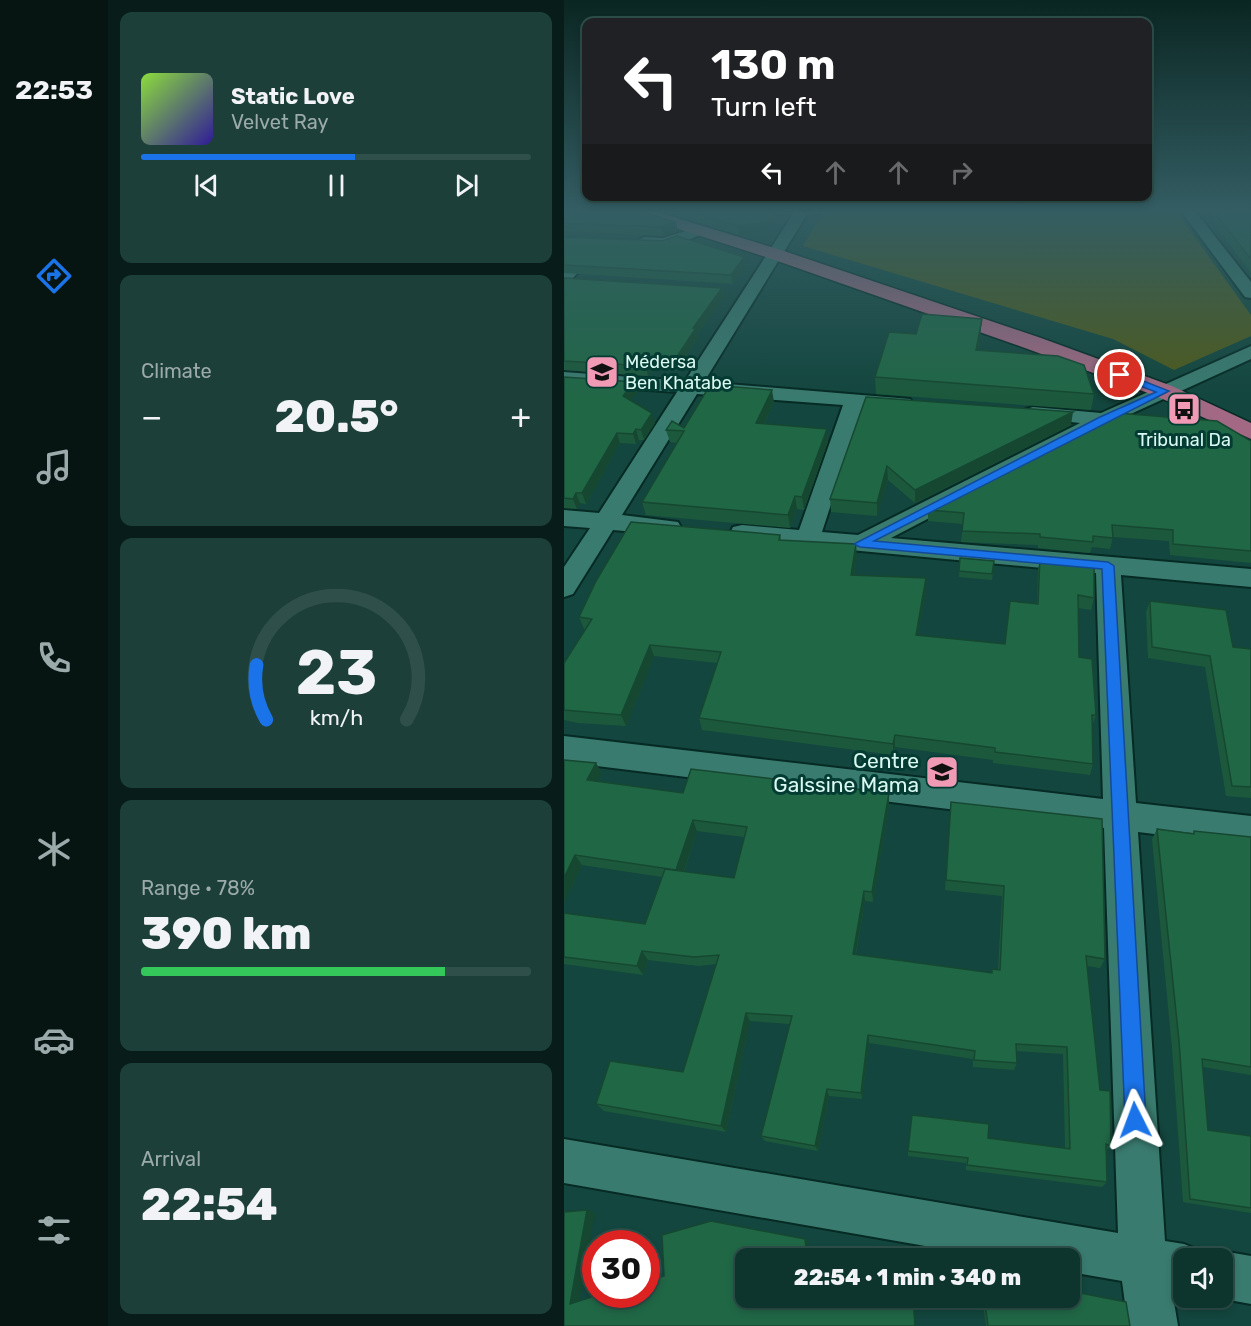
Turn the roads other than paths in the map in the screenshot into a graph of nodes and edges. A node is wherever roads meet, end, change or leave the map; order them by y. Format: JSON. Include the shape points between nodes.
{"nodes":[{"id":1,"x":763,"y":273,"type":"edge"},
{"id":2,"x":830,"y":273,"type":"edge"},
{"id":3,"x":1235,"y":273,"type":"edge"},
{"id":4,"x":564,"y":279,"type":"edge"},
{"id":5,"x":587,"y":282,"type":"edge"},
{"id":6,"x":728,"y":290,"type":"edge"},
{"id":7,"x":751,"y":292,"type":"junction"},
{"id":8,"x":1251,"y":293,"type":"edge"},
{"id":9,"x":1251,"y":351,"type":"edge"},
{"id":10,"x":564,"y":378,"type":"edge"},
{"id":11,"x":691,"y":387,"type":"junction"},
{"id":12,"x":1164,"y":391,"type":"junction"},
{"id":13,"x":855,"y":399,"type":"junction"},
{"id":14,"x":926,"y":405,"type":"edge"},
{"id":15,"x":1009,"y":411,"type":"edge"},
{"id":16,"x":1104,"y":419,"type":"junction"},
{"id":17,"x":1251,"y":432,"type":"edge"},
{"id":18,"x":564,"y":518,"type":"edge"},
{"id":19,"x":606,"y":521,"type":"junction"},
{"id":20,"x":689,"y":529,"type":"edge"},
{"id":21,"x":725,"y":532,"type":"edge"},
{"id":22,"x":808,"y":539,"type":"junction"},
{"id":23,"x":860,"y":544,"type":"junction"},
{"id":24,"x":1108,"y":566,"type":"junction"},
{"id":25,"x":1251,"y":579,"type":"edge"},
{"id":26,"x":564,"y":588,"type":"edge"},
{"id":27,"x":564,"y":749,"type":"edge"},
{"id":28,"x":1119,"y":816,"type":"junction"},
{"id":29,"x":1251,"y":831,"type":"edge"},
{"id":30,"x":564,"y":1161,"type":"edge"},
{"id":31,"x":1163,"y":1265,"type":"edge"},
{"id":32,"x":1233,"y":1277,"type":"edge"},
{"id":33,"x":1251,"y":1280,"type":"edge"},
{"id":34,"x":1153,"y":1326,"type":"edge"}],
"edges":[{"from":1,"to":7,"type":"street"},
{"from":2,"to":12,"type":"main road"},
{"from":3,"to":8,"type":"street"},
{"from":4,"to":5,"type":"street"},
{"from":6,"to":7,"type":"street"},
{"from":7,"to":11,"type":"street"},
{"from":9,"to":12,"type":"street"},
{"from":10,"to":11,"type":"street"},
{"from":11,"to":13,"type":"street"},
{"from":11,"to":19,"type":"street"},
{"from":12,"to":16,"type":"street"},
{"from":12,"to":17,"type":"main road"},
{"from":13,"to":14,"type":"street"},
{"from":13,"to":22,"type":"street"},
{"from":15,"to":16,"type":"street"},
{"from":16,"to":23,"type":"street"},
{"from":18,"to":19,"type":"street"},
{"from":19,"to":20,"type":"street"},
{"from":19,"to":26,"type":"street"},
{"from":21,"to":22,"type":"street"},
{"from":22,"to":23,"type":"street"},
{"from":23,"to":24,"type":"street"},
{"from":24,"to":25,"type":"street"},
{"from":24,"to":28,"type":"street"},
{"from":27,"to":28,"type":"street"},
{"from":28,"to":29,"type":"street"},
{"from":28,"to":31,"type":"street"},
{"from":30,"to":31,"type":"street"},
{"from":31,"to":34,"type":"street"},
{"from":32,"to":33,"type":"street"}]}
